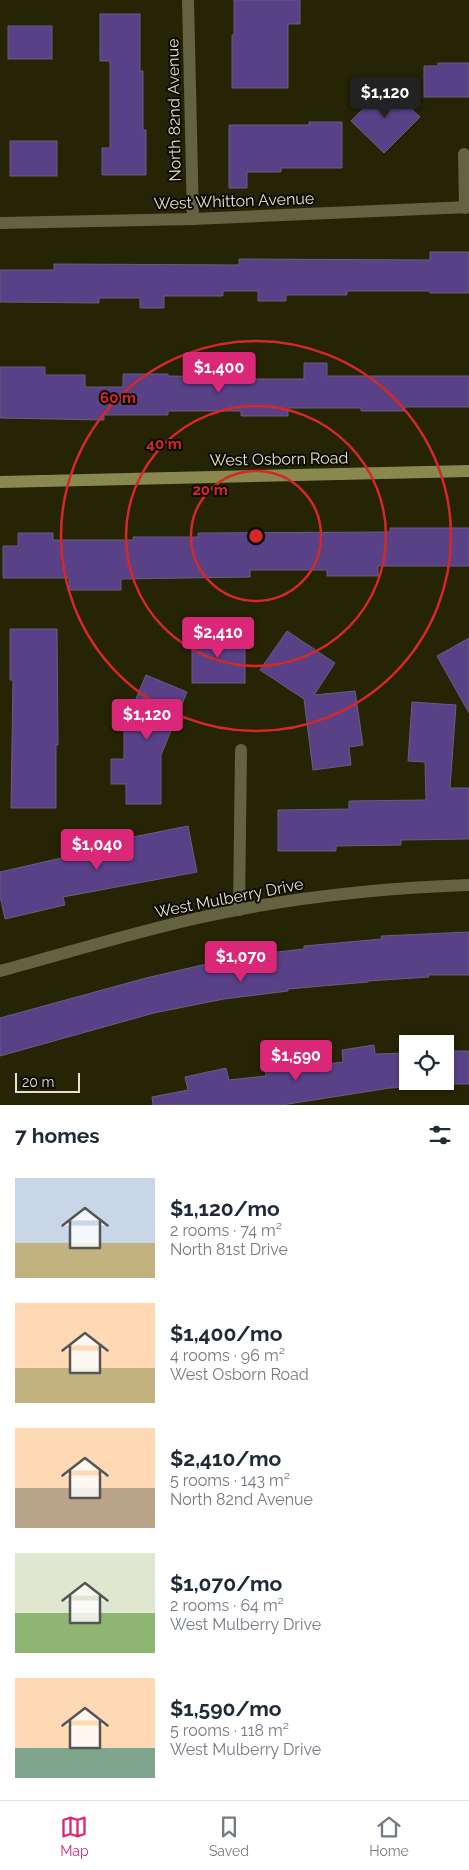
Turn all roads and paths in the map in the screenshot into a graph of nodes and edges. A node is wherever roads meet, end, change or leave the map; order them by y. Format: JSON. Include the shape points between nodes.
{"nodes":[{"id":1,"x":188,"y":0,"type":"edge"},
{"id":2,"x":464,"y":154,"type":"dead end"},
{"id":3,"x":467,"y":208,"type":"edge"},
{"id":4,"x":193,"y":219,"type":"junction"},
{"id":5,"x":0,"y":224,"type":"edge"},
{"id":6,"x":469,"y":470,"type":"edge"},
{"id":7,"x":0,"y":482,"type":"edge"},
{"id":8,"x":241,"y":750,"type":"dead end"},
{"id":9,"x":469,"y":885,"type":"edge"},
{"id":10,"x":239,"y":910,"type":"junction"},
{"id":11,"x":0,"y":971,"type":"edge"}],
"edges":[{"from":1,"to":4,"type":"street","name":"North 82nd Avenue"},
{"from":2,"to":3,"type":"street"},
{"from":3,"to":4,"type":"street","name":"West Whitton Avenue"},
{"from":4,"to":5,"type":"street","name":"West Whitton Avenue"},
{"from":6,"to":7,"type":"street","name":"West Osborn Road"},
{"from":8,"to":10,"type":"street"},
{"from":9,"to":10,"type":"street","name":"West Mulberry Drive","via":[[338,895]]},
{"from":10,"to":11,"type":"street","name":"West Mulberry Drive","via":[[156,928]]}]}
